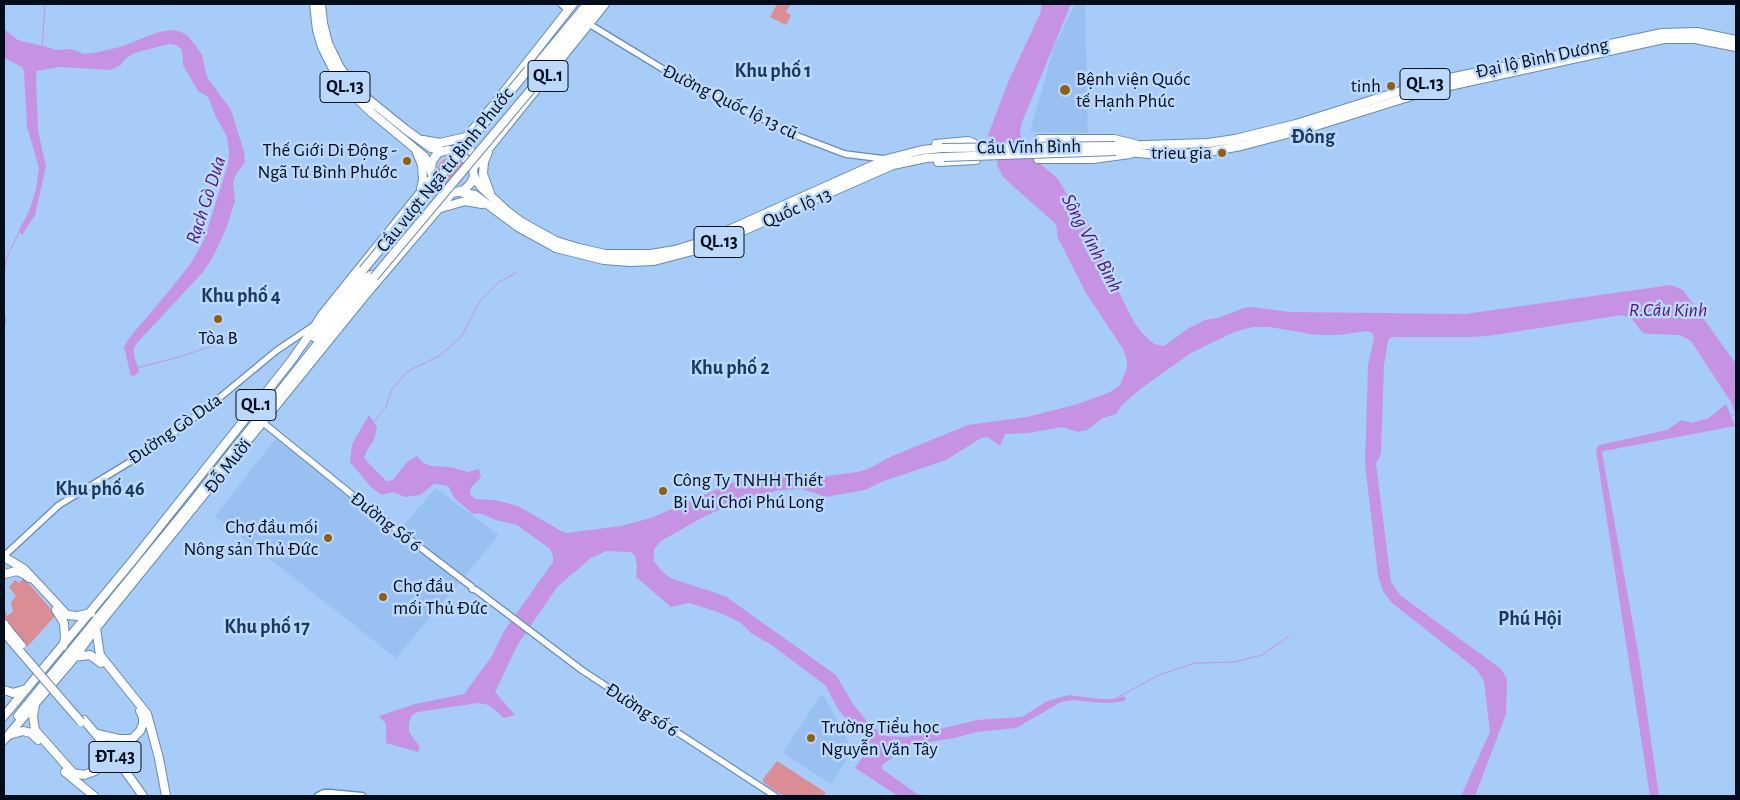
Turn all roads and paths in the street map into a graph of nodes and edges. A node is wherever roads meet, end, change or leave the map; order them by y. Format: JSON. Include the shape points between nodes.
{"nodes":[{"id":1,"x":314,"y":4,"type":"edge"},
{"id":2,"x":321,"y":4,"type":"edge"},
{"id":3,"x":561,"y":4,"type":"edge"},
{"id":4,"x":574,"y":4,"type":"edge"},
{"id":5,"x":587,"y":4,"type":"edge"},
{"id":6,"x":597,"y":4,"type":"edge"},
{"id":7,"x":605,"y":4,"type":"edge"},
{"id":8,"x":579,"y":18,"type":"junction"},
{"id":9,"x":1736,"y":40,"type":"edge"},
{"id":10,"x":1736,"y":47,"type":"edge"},
{"id":11,"x":1570,"y":56,"type":"junction"},
{"id":12,"x":467,"y":137,"type":"junction"},
{"id":13,"x":419,"y":139,"type":"junction"},
{"id":14,"x":413,"y":146,"type":"junction"},
{"id":15,"x":457,"y":148,"type":"junction"},
{"id":16,"x":489,"y":148,"type":"junction"},
{"id":17,"x":942,"y":148,"type":"joint"},
{"id":18,"x":1116,"y":149,"type":"junction"},
{"id":19,"x":1136,"y":149,"type":"junction"},
{"id":20,"x":442,"y":151,"type":"junction"},
{"id":21,"x":944,"y":157,"type":"joint"},
{"id":22,"x":480,"y":159,"type":"junction"},
{"id":23,"x":891,"y":160,"type":"junction"},
{"id":24,"x":473,"y":172,"type":"junction"},
{"id":25,"x":431,"y":177,"type":"junction"},
{"id":26,"x":453,"y":194,"type":"junction"},
{"id":27,"x":489,"y":194,"type":"junction"},
{"id":28,"x":419,"y":195,"type":"junction"},
{"id":29,"x":439,"y":208,"type":"junction"},
{"id":30,"x":493,"y":209,"type":"junction"},
{"id":31,"x":369,"y":273,"type":"joint"},
{"id":32,"x":324,"y":323,"type":"junction"},
{"id":33,"x":312,"y":335,"type":"junction"},
{"id":34,"x":332,"y":336,"type":"junction"},
{"id":35,"x":313,"y":350,"type":"junction"},
{"id":36,"x":260,"y":420,"type":"junction"},
{"id":37,"x":4,"y":557,"type":"edge"},
{"id":38,"x":4,"y":574,"type":"edge"},
{"id":39,"x":91,"y":613,"type":"junction"},
{"id":40,"x":512,"y":618,"type":"joint"},
{"id":41,"x":4,"y":624,"type":"edge"},
{"id":42,"x":96,"y":628,"type":"junction"},
{"id":43,"x":7,"y":633,"type":"edge"},
{"id":44,"x":63,"y":646,"type":"junction"},
{"id":45,"x":75,"y":657,"type":"junction"},
{"id":46,"x":64,"y":659,"type":"junction"},
{"id":47,"x":28,"y":688,"type":"junction"},
{"id":48,"x":4,"y":690,"type":"edge"},
{"id":49,"x":37,"y":691,"type":"junction"},
{"id":50,"x":130,"y":694,"type":"junction"},
{"id":51,"x":35,"y":704,"type":"junction"},
{"id":52,"x":4,"y":716,"type":"edge"},
{"id":53,"x":143,"y":719,"type":"junction"},
{"id":54,"x":82,"y":721,"type":"junction"},
{"id":55,"x":4,"y":722,"type":"edge"},
{"id":56,"x":97,"y":734,"type":"junction"},
{"id":57,"x":5,"y":736,"type":"edge"},
{"id":58,"x":101,"y":746,"type":"junction"},
{"id":59,"x":73,"y":773,"type":"junction"},
{"id":60,"x":93,"y":795,"type":"edge"},
{"id":61,"x":138,"y":796,"type":"edge"},
{"id":62,"x":143,"y":796,"type":"edge"},
{"id":63,"x":162,"y":796,"type":"edge"},
{"id":64,"x":166,"y":796,"type":"edge"},
{"id":65,"x":318,"y":796,"type":"edge"},
{"id":66,"x":362,"y":796,"type":"edge"},
{"id":67,"x":775,"y":796,"type":"edge"}],
"edges":[{"from":1,"to":14,"type":"main road","number":"QL.13","via":[[322,47],[341,82],[354,97]]},
{"from":2,"to":13,"type":"main road","number":"QL.13","via":[[328,43],[345,75],[363,95]]},
{"from":3,"to":8,"type":"street","name":"Đường Quốc lộ 13 cũ"},
{"from":4,"to":8,"type":"main road","number":"QL.1"},
{"from":5,"to":8,"type":"main road","number":"QL.1"},
{"from":6,"to":8,"type":"main road","number":"QL.1"},
{"from":7,"to":8,"type":"main road","number":"QL.1"},
{"from":8,"to":12,"type":"main road","number":"QL.1"},
{"from":8,"to":16,"type":"main road","number":"QL.1"},
{"from":8,"to":23,"type":"street","name":"Đường Quốc lộ 13 cũ","via":[[663,69],[796,134],[845,154]]},
{"from":8,"to":31,"type":"main road","name":"Cầu vượt Ngã tư Bình Phước","number":"QL.1","bridge":true},
{"from":9,"to":11,"type":"main road","name":"Đại lộ Bình Dương","number":"QL.13","via":[[1697,32],[1662,33]]},
{"from":10,"to":11,"type":"main road","name":"Đại lộ Bình Dương","number":"QL.13","via":[[1695,38],[1675,38]]},
{"from":11,"to":19,"type":"main road","name":"Đại lộ Bình Dương","number":"QL.13","via":[[1418,93],[1242,146],[1184,154]]},
{"from":12,"to":13,"type":"main road","via":[[440,143]]},
{"from":12,"to":15,"type":"main road","number":"QL.1"},
{"from":13,"to":20,"type":"main road","number":"QL.13"},
{"from":14,"to":25,"type":"main road","number":"QL.13","via":[[425,157]]},
{"from":14,"to":28,"type":"main road","via":[[422,165],[423,184]]},
{"from":15,"to":20,"type":"main road","number":"QL.13"},
{"from":15,"to":22,"type":"main road","via":[[468,148]]},
{"from":15,"to":24,"type":"main road","number":"QL.13"},
{"from":16,"to":22,"type":"main road","number":"QL.1"},
{"from":16,"to":27,"type":"main road","via":[[483,171]]},
{"from":17,"to":18,"type":"main road","name":"Cầu Vĩnh Bình","number":"QL.13","bridge":true},
{"from":17,"to":23,"type":"main road","name":"Quốc lộ 13","number":"QL.13"},
{"from":18,"to":19,"type":"main road","name":"Đại lộ Bình Dương","number":"QL.13"},
{"from":18,"to":21,"type":"main road","name":"Cầu Vĩnh Bình","number":"QL.13","bridge":true},
{"from":19,"to":19,"type":"main road","via":[[1126,140],[1039,139],[1038,159],[1120,157]]},
{"from":20,"to":25,"type":"main road","via":[[433,158]]},
{"from":21,"to":23,"type":"main road","name":"Quốc lộ 13","number":"QL.13"},
{"from":22,"to":24,"type":"main road","number":"QL.1"},
{"from":23,"to":23,"type":"main road","via":[[903,167],[976,160],[976,150],[975,144],[968,141],[926,145]]},
{"from":23,"to":27,"type":"main road","name":"Quốc lộ 13","number":"QL.13","via":[[713,237],[652,254],[605,254],[556,241]]},
{"from":23,"to":30,"type":"main road","name":"Quốc lộ 13","number":"QL.13","via":[[704,248],[654,261],[604,260],[562,250],[518,227]]},
{"from":24,"to":26,"type":"main road","via":[[468,187]]},
{"from":24,"to":27,"type":"main road","name":"Quốc lộ 13","number":"QL.13","via":[[479,185]]},
{"from":25,"to":26,"type":"main road","via":[[433,192],[440,197]]},
{"from":25,"to":28,"type":"main road","name":"Đỗ Mười","number":"QL.1"},
{"from":26,"to":29,"type":"main road","name":"Đỗ Mười","number":"QL.1"},
{"from":26,"to":30,"type":"main road","name":"Quốc lộ 13","number":"QL.13","via":[[473,194]]},
{"from":28,"to":32,"type":"main road","name":"Đỗ Mười","number":"QL.1","via":[[320,316]]},
{"from":29,"to":30,"type":"main road","via":[[468,201]]},
{"from":29,"to":34,"type":"main road","name":"Đỗ Mười","number":"QL.1"},
{"from":31,"to":32,"type":"main road","name":"Đỗ Mười","number":"QL.1"},
{"from":32,"to":33,"type":"main road","name":"Đỗ Mười","number":"QL.1"},
{"from":32,"to":34,"type":"main road"},
{"from":32,"to":35,"type":"main road","name":"Đỗ Mười","number":"QL.1"},
{"from":32,"to":37,"type":"street","name":"Đường Gò Dưa","via":[[276,351],[161,443],[59,505]]},
{"from":33,"to":39,"type":"main road","name":"Đỗ Mười","number":"QL.1"},
{"from":33,"to":55,"type":"main road","name":"Đỗ Mười","number":"QL.1","via":[[98,610]]},
{"from":34,"to":35,"type":"main road"},
{"from":34,"to":36,"type":"main road","name":"Đỗ Mười","number":"QL.1"},
{"from":35,"to":36,"type":"main road","name":"Đỗ Mười","number":"QL.1"},
{"from":36,"to":40,"type":"street","name":"Đường Số 6"},
{"from":36,"to":42,"type":"main road","name":"Đỗ Mười","number":"QL.1"},
{"from":36,"to":46,"type":"main road","name":"Đỗ Mười","number":"QL.1"},
{"from":37,"to":39,"type":"main road","via":[[24,568],[67,615]]},
{"from":38,"to":44,"type":"main road","via":[[13,571],[24,574],[52,606],[64,623]]},
{"from":39,"to":44,"type":"main road","name":"Đỗ Mười","number":"QL.1"},
{"from":40,"to":67,"type":"street","name":"Đường số 6","via":[[602,684]]},
{"from":41,"to":43,"type":"main road"},
{"from":42,"to":45,"type":"main road","name":"Đỗ Mười","number":"QL.1"},
{"from":42,"to":50,"type":"main road","via":[[100,655]]},
{"from":43,"to":54,"type":"main road","bridge":true},
{"from":44,"to":47,"type":"main road","name":"Đỗ Mười","number":"QL.1"},
{"from":45,"to":46,"type":"main road"},
{"from":45,"to":50,"type":"main road","via":[[86,655],[96,658]]},
{"from":45,"to":51,"type":"main road","name":"Đỗ Mười","number":"QL.1"},
{"from":46,"to":49,"type":"main road","name":"Đỗ Mười","number":"QL.1"},
{"from":47,"to":48,"type":"main road","via":[[13,693]]},
{"from":47,"to":52,"type":"main road","name":"Đỗ Mười","number":"QL.1"},
{"from":49,"to":51,"type":"main road"},
{"from":49,"to":57,"type":"main road","name":"Đỗ Mười","number":"QL.1"},
{"from":50,"to":53,"type":"main road"},
{"from":50,"to":64,"type":"main road","via":[[150,721]]},
{"from":51,"to":57,"type":"main road","name":"Đỗ Mười","number":"QL.1"},
{"from":51,"to":59,"type":"main road","via":[[35,730]]},
{"from":53,"to":56,"type":"main road","via":[[140,732],[131,739]]},
{"from":53,"to":63,"type":"main road","via":[[148,726]]},
{"from":54,"to":56,"type":"main road","number":"ĐT.43"},
{"from":54,"to":58,"type":"main road","number":"ĐT.43"},
{"from":56,"to":62,"type":"main road","number":"ĐT.43"},
{"from":57,"to":60,"type":"main road","via":[[18,731],[31,733],[66,772]]},
{"from":58,"to":59,"type":"main road","via":[[103,757],[95,771],[84,775]]},
{"from":58,"to":61,"type":"main road","number":"ĐT.43"},
{"from":59,"to":60,"type":"main road"},
{"from":65,"to":66,"type":"main road","via":[[324,793]]}]}
